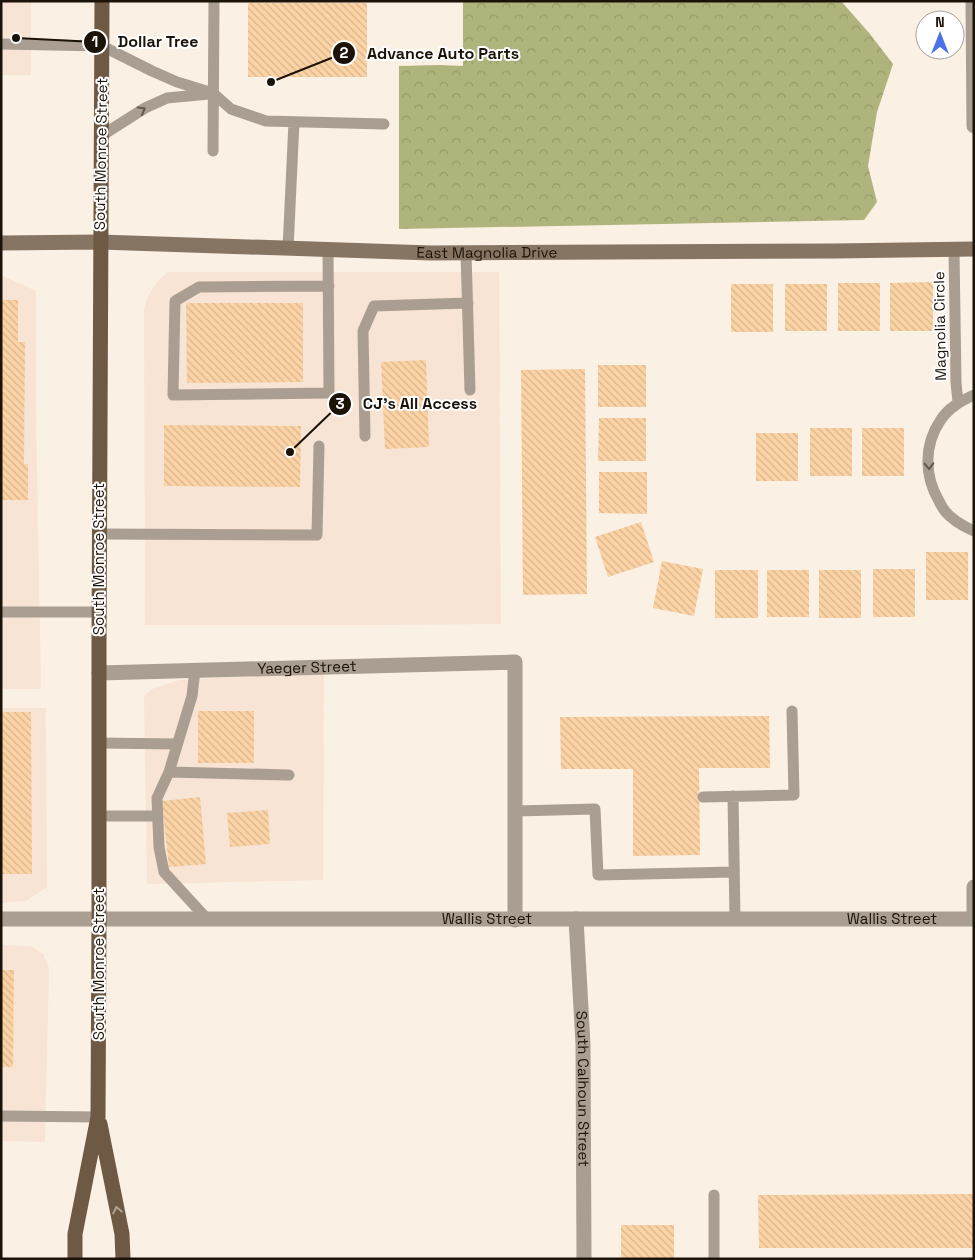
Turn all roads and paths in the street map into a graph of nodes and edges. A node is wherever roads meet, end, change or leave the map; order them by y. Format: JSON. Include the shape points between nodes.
{"nodes":[{"id":1,"x":102,"y":1,"type":"edge"},
{"id":2,"x":214,"y":1,"type":"edge"},
{"id":3,"x":972,"y":1,"type":"edge"},
{"id":4,"x":1,"y":44,"type":"edge"},
{"id":5,"x":102,"y":46,"type":"junction"},
{"id":6,"x":213,"y":93,"type":"junction"},
{"id":7,"x":294,"y":122,"type":"junction"},
{"id":8,"x":384,"y":124,"type":"dead end"},
{"id":9,"x":974,"y":126,"type":"edge"},
{"id":10,"x":101,"y":136,"type":"junction"},
{"id":11,"x":213,"y":151,"type":"dead end"},
{"id":12,"x":100,"y":242,"type":"junction"},
{"id":13,"x":1,"y":243,"type":"edge"},
{"id":14,"x":288,"y":248,"type":"junction"},
{"id":15,"x":974,"y":249,"type":"edge"},
{"id":16,"x":328,"y":250,"type":"junction"},
{"id":17,"x":954,"y":250,"type":"junction"},
{"id":18,"x":466,"y":253,"type":"junction"},
{"id":19,"x":329,"y":286,"type":"junction"},
{"id":20,"x":468,"y":303,"type":"junction"},
{"id":21,"x":470,"y":390,"type":"dead end"},
{"id":22,"x":974,"y":395,"type":"edge"},
{"id":23,"x":958,"y":402,"type":"junction"},
{"id":24,"x":365,"y":436,"type":"dead end"},
{"id":25,"x":319,"y":446,"type":"dead end"},
{"id":26,"x":974,"y":531,"type":"edge"},
{"id":27,"x":100,"y":534,"type":"junction"},
{"id":28,"x":1,"y":612,"type":"edge"},
{"id":29,"x":99,"y":612,"type":"junction"},
{"id":30,"x":195,"y":670,"type":"junction"},
{"id":31,"x":99,"y":673,"type":"junction"},
{"id":32,"x":792,"y":711,"type":"dead end"},
{"id":33,"x":99,"y":743,"type":"junction"},
{"id":34,"x":178,"y":744,"type":"junction"},
{"id":35,"x":169,"y":772,"type":"junction"},
{"id":36,"x":289,"y":775,"type":"dead end"},
{"id":37,"x":733,"y":796,"type":"junction"},
{"id":38,"x":703,"y":797,"type":"dead end"},
{"id":39,"x":515,"y":810,"type":"junction"},
{"id":40,"x":99,"y":816,"type":"junction"},
{"id":41,"x":158,"y":816,"type":"junction"},
{"id":42,"x":734,"y":872,"type":"junction"},
{"id":43,"x":974,"y":887,"type":"edge"},
{"id":44,"x":1,"y":919,"type":"edge"},
{"id":45,"x":100,"y":919,"type":"junction"},
{"id":46,"x":207,"y":919,"type":"junction"},
{"id":47,"x":576,"y":919,"type":"junction"},
{"id":48,"x":734,"y":919,"type":"junction"},
{"id":49,"x":974,"y":919,"type":"edge"},
{"id":50,"x":515,"y":920,"type":"junction"},
{"id":51,"x":1,"y":1116,"type":"edge"},
{"id":52,"x":98,"y":1117,"type":"junction"},
{"id":53,"x":714,"y":1195,"type":"dead end"},
{"id":54,"x":75,"y":1259,"type":"edge"},
{"id":55,"x":123,"y":1259,"type":"edge"},
{"id":56,"x":584,"y":1259,"type":"edge"},
{"id":57,"x":714,"y":1259,"type":"edge"}],
"edges":[{"from":1,"to":5,"type":"main road","name":"South Monroe Street"},
{"from":2,"to":6,"type":"lane"},
{"from":3,"to":9,"type":"street"},
{"from":4,"to":5,"type":"lane"},
{"from":5,"to":6,"type":"lane","via":[[177,82]]},
{"from":5,"to":10,"type":"main road","name":"South Monroe Street"},
{"from":6,"to":7,"type":"lane","via":[[232,109],[266,121]]},
{"from":10,"to":6,"type":"lane","one_way":true,"via":[[167,98]]},
{"from":6,"to":11,"type":"lane"},
{"from":7,"to":8,"type":"lane"},
{"from":7,"to":14,"type":"lane"},
{"from":10,"to":12,"type":"main road","name":"South Monroe Street"},
{"from":12,"to":13,"type":"main road","name":"East Magnolia Drive"},
{"from":12,"to":14,"type":"main road","name":"East Magnolia Drive"},
{"from":12,"to":27,"type":"main road","name":"South Monroe Street"},
{"from":14,"to":16,"type":"main road","name":"East Magnolia Drive"},
{"from":15,"to":17,"type":"main road","name":"East Magnolia Drive"},
{"from":16,"to":18,"type":"main road","name":"East Magnolia Drive"},
{"from":16,"to":19,"type":"lane"},
{"from":17,"to":18,"type":"main road","name":"East Magnolia Drive"},
{"from":17,"to":23,"type":"lane","name":"Magnolia Circle"},
{"from":18,"to":20,"type":"lane"},
{"from":19,"to":19,"type":"lane","via":[[329,393],[173,395],[175,301],[199,287]]},
{"from":20,"to":21,"type":"lane"},
{"from":20,"to":24,"type":"lane","via":[[374,306],[364,331]]},
{"from":22,"to":23,"type":"lane"},
{"from":23,"to":26,"type":"lane","one_way":true,"via":[[941,420],[930,442],[927,466],[932,490],[945,511],[962,526]]},
{"from":25,"to":27,"type":"lane","via":[[318,535]]},
{"from":27,"to":29,"type":"main road","name":"South Monroe Street"},
{"from":28,"to":29,"type":"lane"},
{"from":29,"to":31,"type":"main road","name":"South Monroe Street"},
{"from":30,"to":31,"type":"street","name":"Yaeger Street"},
{"from":30,"to":34,"type":"lane","via":[[192,696]]},
{"from":30,"to":39,"type":"street","name":"Yaeger Street","via":[[515,662]]},
{"from":31,"to":33,"type":"main road","name":"South Monroe Street"},
{"from":32,"to":37,"type":"lane","via":[[794,796]]},
{"from":33,"to":34,"type":"lane"},
{"from":33,"to":40,"type":"main road","name":"South Monroe Street"},
{"from":34,"to":35,"type":"lane"},
{"from":35,"to":36,"type":"lane"},
{"from":35,"to":41,"type":"lane","via":[[157,798]]},
{"from":37,"to":38,"type":"lane"},
{"from":37,"to":42,"type":"lane"},
{"from":39,"to":42,"type":"lane","via":[[595,809],[598,875]]},
{"from":39,"to":50,"type":"street"},
{"from":40,"to":41,"type":"lane"},
{"from":40,"to":45,"type":"main road","name":"South Monroe Street"},
{"from":41,"to":46,"type":"lane","via":[[164,872]]},
{"from":42,"to":48,"type":"lane"},
{"from":43,"to":49,"type":"street"},
{"from":44,"to":45,"type":"street","name":"Wallis Street"},
{"from":45,"to":46,"type":"street","name":"Wallis Street"},
{"from":45,"to":52,"type":"main road","name":"South Monroe Street"},
{"from":46,"to":50,"type":"street","name":"Wallis Street"},
{"from":47,"to":48,"type":"street","name":"Wallis Street"},
{"from":47,"to":50,"type":"street","name":"Wallis Street"},
{"from":47,"to":56,"type":"street","name":"South Calhoun Street","via":[[583,1044]]},
{"from":48,"to":49,"type":"street","name":"Wallis Street"},
{"from":51,"to":52,"type":"lane"},
{"from":52,"to":54,"type":"main road","name":"South Monroe Street","via":[[75,1234]]},
{"from":55,"to":52,"type":"main road","name":"South Monroe Street","one_way":true,"via":[[122,1234]]},
{"from":53,"to":57,"type":"lane"}]}
